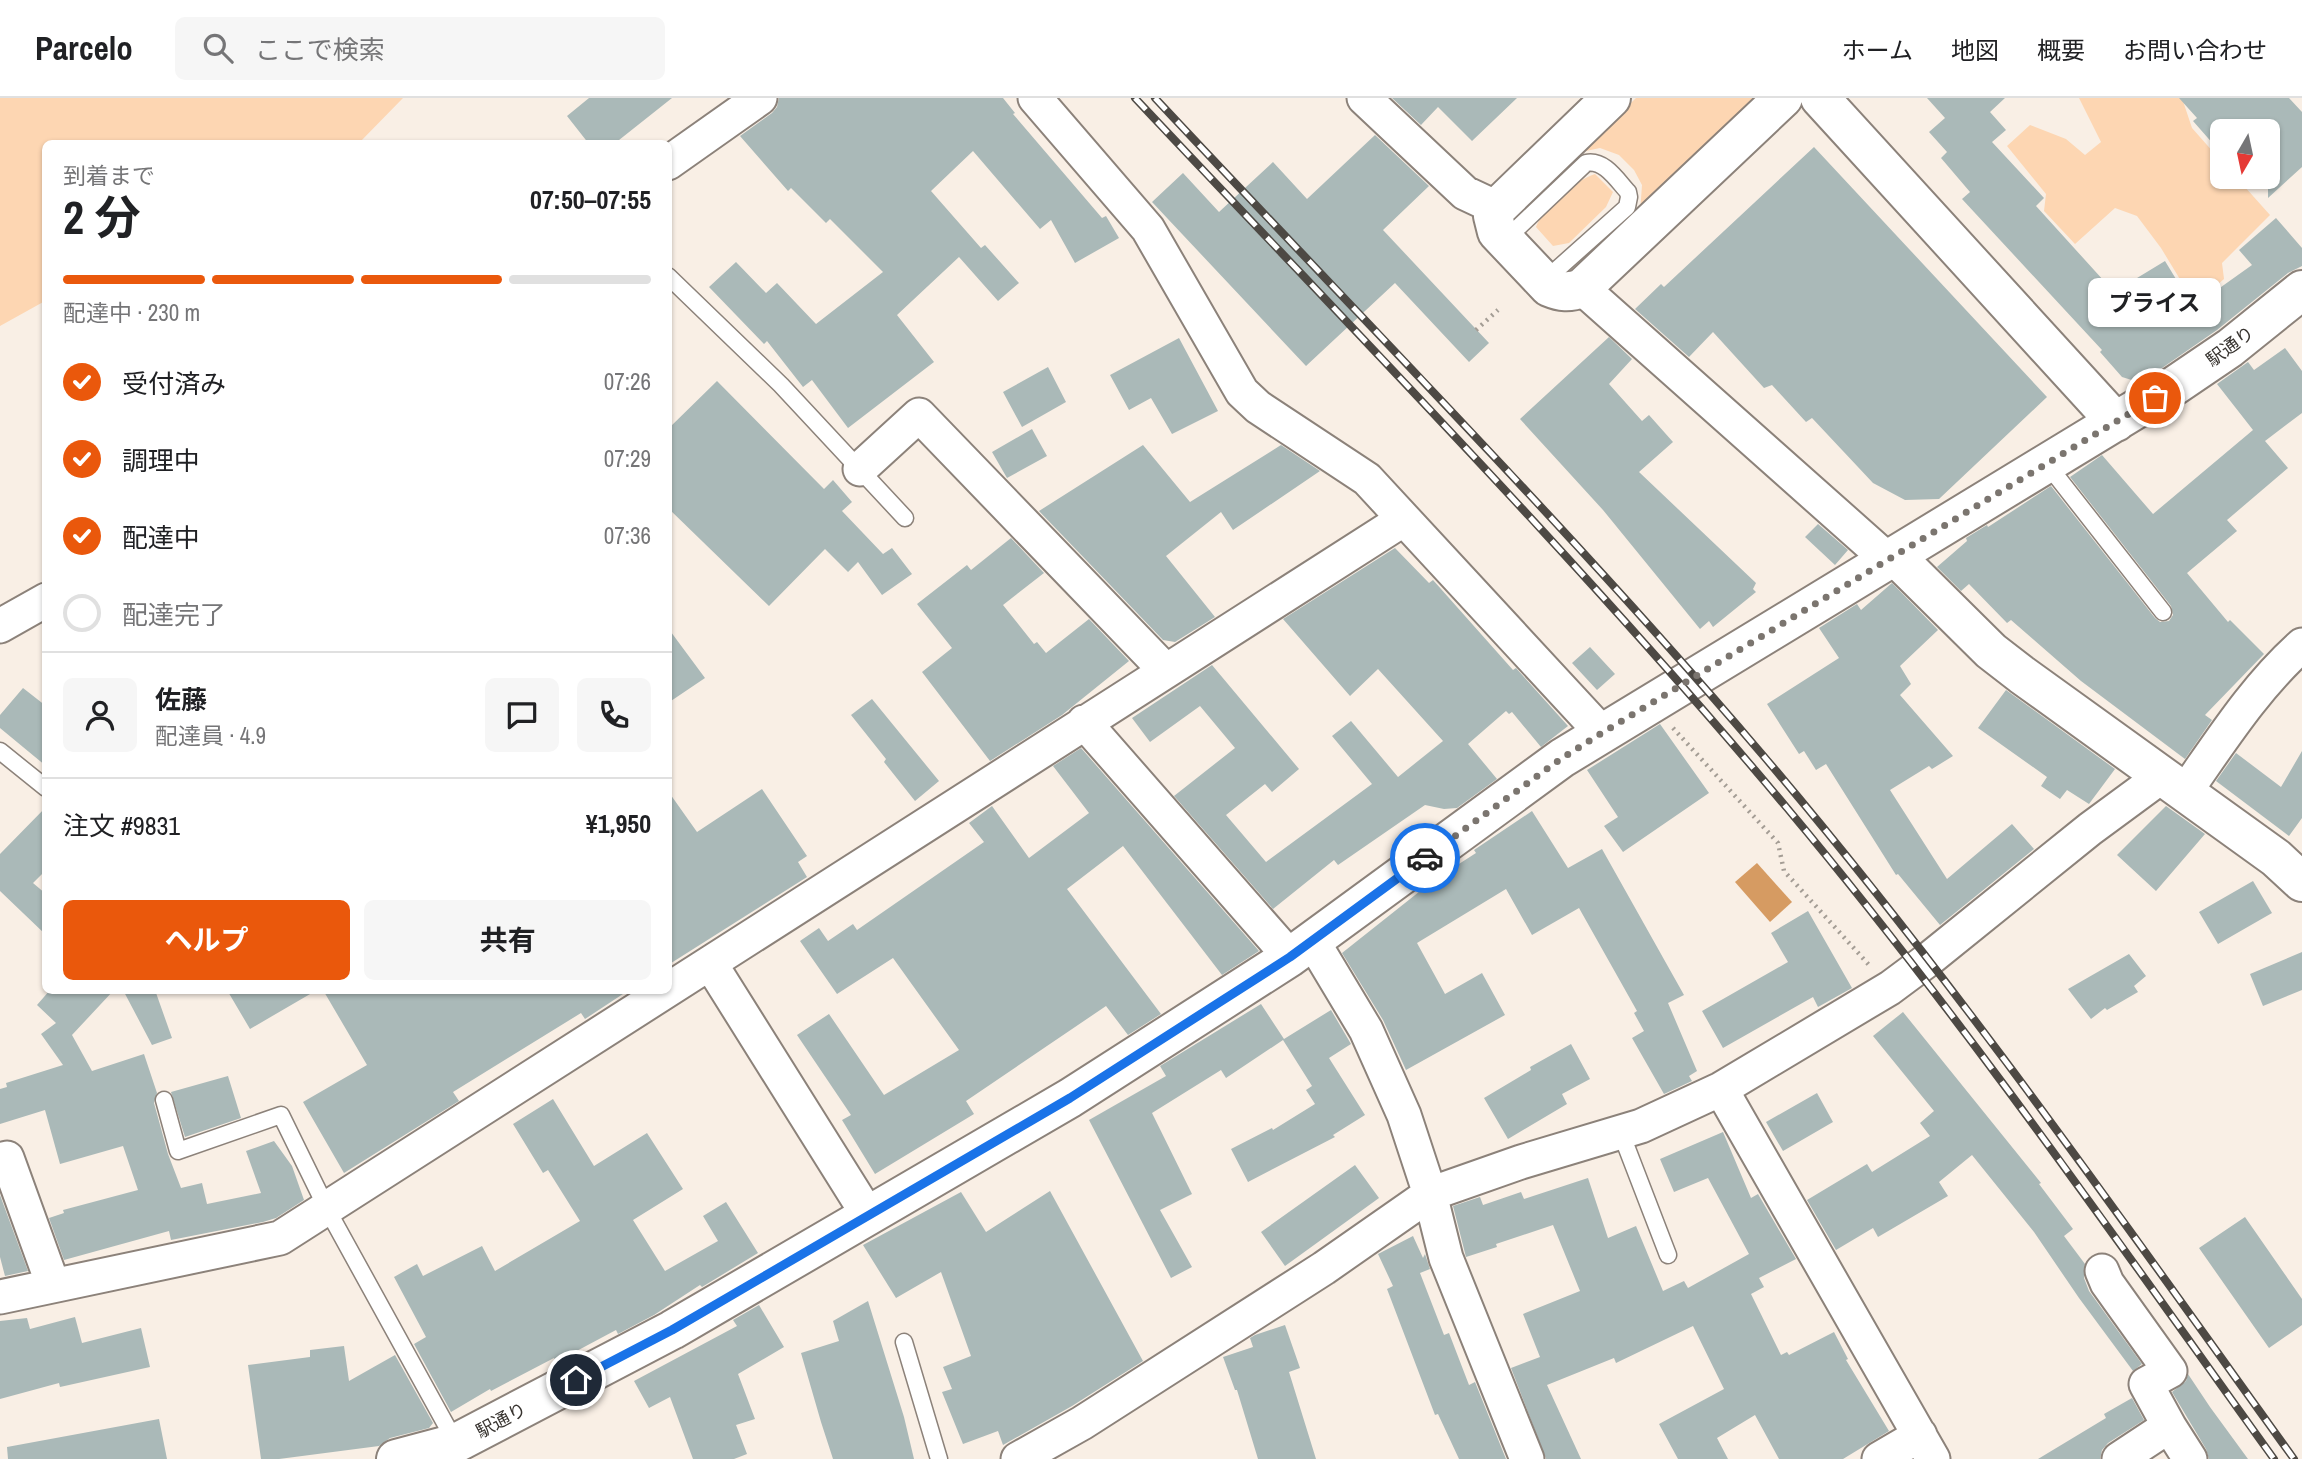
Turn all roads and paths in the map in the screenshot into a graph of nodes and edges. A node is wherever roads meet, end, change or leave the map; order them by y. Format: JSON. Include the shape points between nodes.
{"nodes":[{"id":1,"x":760,"y":98,"type":"edge"},
{"id":2,"x":1035,"y":98,"type":"edge"},
{"id":3,"x":1611,"y":98,"type":"edge"},
{"id":4,"x":1783,"y":98,"type":"edge"},
{"id":5,"x":1819,"y":98,"type":"edge"},
{"id":6,"x":1371,"y":100,"type":"edge"},
{"id":7,"x":672,"y":160,"type":"edge"},
{"id":8,"x":1501,"y":224,"type":"junction"},
{"id":9,"x":672,"y":280,"type":"edge"},
{"id":10,"x":1544,"y":281,"type":"junction"},
{"id":11,"x":1581,"y":288,"type":"junction"},
{"id":12,"x":2302,"y":290,"type":"edge"},
{"id":13,"x":1498,"y":310,"type":"dead end"},
{"id":14,"x":1476,"y":330,"type":"dead end"},
{"id":15,"x":2116,"y":422,"type":"junction"},
{"id":16,"x":2047,"y":464,"type":"junction"},
{"id":17,"x":860,"y":469,"type":"junction"},
{"id":18,"x":905,"y":518,"type":"dead end"},
{"id":19,"x":1404,"y":519,"type":"junction"},
{"id":20,"x":1891,"y":558,"type":"junction"},
{"id":21,"x":42,"y":602,"type":"edge"},
{"id":22,"x":2163,"y":612,"type":"dead end"},
{"id":23,"x":0,"y":626,"type":"edge"},
{"id":24,"x":2302,"y":645,"type":"edge"},
{"id":25,"x":1165,"y":670,"type":"junction"},
{"id":26,"x":1650,"y":704,"type":"junction"},
{"id":27,"x":1084,"y":722,"type":"junction"},
{"id":28,"x":1602,"y":733,"type":"junction"},
{"id":29,"x":0,"y":751,"type":"edge"},
{"id":30,"x":2174,"y":784,"type":"junction"},
{"id":31,"x":42,"y":785,"type":"edge"},
{"id":32,"x":2302,"y":882,"type":"edge"},
{"id":33,"x":1301,"y":948,"type":"junction"},
{"id":34,"x":710,"y":963,"type":"junction"},
{"id":35,"x":672,"y":987,"type":"edge"},
{"id":36,"x":1890,"y":988,"type":"junction"},
{"id":37,"x":662,"y":994,"type":"edge"},
{"id":38,"x":1721,"y":1089,"type":"junction"},
{"id":39,"x":163,"y":1100,"type":"dead end"},
{"id":40,"x":1621,"y":1133,"type":"junction"},
{"id":41,"x":0,"y":1160,"type":"edge"},
{"id":42,"x":1430,"y":1194,"type":"junction"},
{"id":43,"x":327,"y":1209,"type":"junction"},
{"id":44,"x":868,"y":1215,"type":"junction"},
{"id":45,"x":1668,"y":1255,"type":"dead end"},
{"id":46,"x":2102,"y":1271,"type":"dead end"},
{"id":47,"x":53,"y":1285,"type":"junction"},
{"id":48,"x":0,"y":1297,"type":"edge"},
{"id":49,"x":904,"y":1342,"type":"dead end"},
{"id":50,"x":2168,"y":1426,"type":"junction"},
{"id":51,"x":1926,"y":1447,"type":"edge"},
{"id":52,"x":460,"y":1451,"type":"edge"},
{"id":53,"x":396,"y":1459,"type":"edge"},
{"id":54,"x":939,"y":1459,"type":"edge"},
{"id":55,"x":1018,"y":1459,"type":"edge"},
{"id":56,"x":1527,"y":1459,"type":"edge"},
{"id":57,"x":1880,"y":1459,"type":"edge"},
{"id":58,"x":2119,"y":1459,"type":"edge"},
{"id":59,"x":2190,"y":1459,"type":"edge"}],
"edges":[{"from":1,"to":7,"type":"street"},
{"from":2,"to":19,"type":"street","via":[[1148,229],[1242,393],[1367,479]]},
{"from":3,"to":8,"type":"street"},
{"from":4,"to":11,"type":"street"},
{"from":5,"to":15,"type":"street"},
{"from":6,"to":8,"type":"street"},
{"from":8,"to":10,"type":"street"},
{"from":8,"to":10,"type":"lane","via":[[1593,161],[1628,192],[1627,207]]},
{"from":9,"to":17,"type":"lane"},
{"from":10,"to":11,"type":"street","via":[[1559,291]]},
{"from":11,"to":20,"type":"street"},
{"from":12,"to":15,"type":"street","name":"駅通り","via":[[2230,348]]},
{"from":13,"to":14,"type":"path"},
{"from":15,"to":16,"type":"street","name":"駅通り"},
{"from":16,"to":20,"type":"street","name":"駅通り"},
{"from":16,"to":22,"type":"lane"},
{"from":17,"to":18,"type":"lane"},
{"from":17,"to":25,"type":"street","via":[[919,415]]},
{"from":19,"to":25,"type":"street"},
{"from":19,"to":28,"type":"street"},
{"from":20,"to":26,"type":"street","name":"駅通り"},
{"from":20,"to":30,"type":"street","via":[[1991,650]]},
{"from":21,"to":23,"type":"street"},
{"from":24,"to":30,"type":"street"},
{"from":25,"to":27,"type":"street"},
{"from":26,"to":28,"type":"street","name":"駅通り"},
{"from":26,"to":36,"type":"path","via":[[1778,843],[1784,871]]},
{"from":27,"to":33,"type":"street"},
{"from":27,"to":34,"type":"street"},
{"from":28,"to":33,"type":"street","name":"駅通り"},
{"from":29,"to":31,"type":"lane"},
{"from":30,"to":32,"type":"street"},
{"from":30,"to":36,"type":"street","via":[[2090,829]]},
{"from":33,"to":42,"type":"street","via":[[1366,1030],[1404,1115]]},
{"from":33,"to":44,"type":"street","name":"駅通り","via":[[1070,1098]]},
{"from":34,"to":35,"type":"street"},
{"from":34,"to":44,"type":"street"},
{"from":36,"to":38,"type":"street"},
{"from":37,"to":43,"type":"street"},
{"from":38,"to":40,"type":"street"},
{"from":38,"to":51,"type":"street"},
{"from":39,"to":43,"type":"lane","via":[[178,1151],[281,1115]]},
{"from":40,"to":42,"type":"street"},
{"from":40,"to":45,"type":"lane"},
{"from":41,"to":47,"type":"street","via":[[7,1158]]},
{"from":42,"to":55,"type":"street","via":[[1324,1268],[1083,1423]]},
{"from":42,"to":56,"type":"street","via":[[1446,1258]]},
{"from":43,"to":47,"type":"street","via":[[280,1238]]},
{"from":43,"to":52,"type":"lane"},
{"from":44,"to":52,"type":"street","name":"駅通り"},
{"from":46,"to":50,"type":"street","via":[[2170,1371],[2146,1384]]},
{"from":47,"to":48,"type":"street"},
{"from":49,"to":54,"type":"lane"},
{"from":50,"to":58,"type":"street"},
{"from":50,"to":59,"type":"street"},
{"from":51,"to":57,"type":"street"},
{"from":52,"to":53,"type":"street","name":"駅通り"}]}
